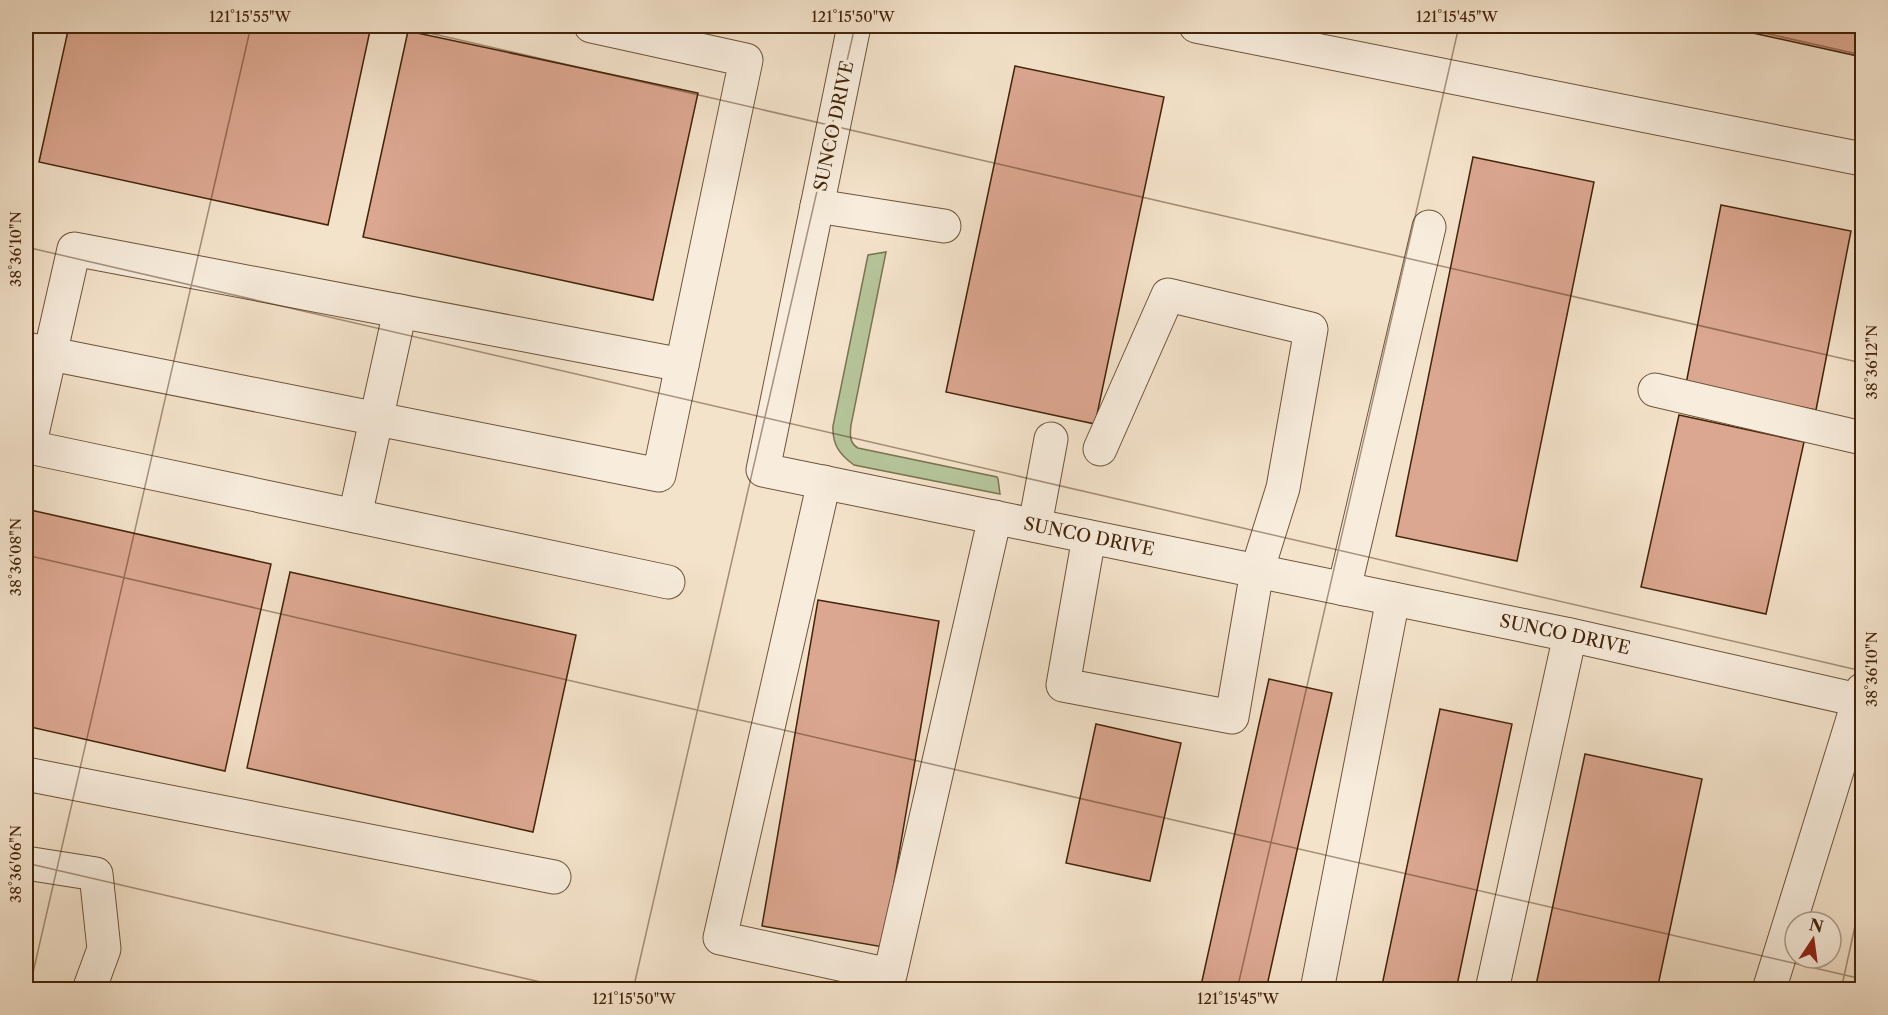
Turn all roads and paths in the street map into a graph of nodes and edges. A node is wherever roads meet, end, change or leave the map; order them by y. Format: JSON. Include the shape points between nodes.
{"nodes":[{"id":1,"x":591,"y":26,"type":"edge"},
{"id":2,"x":854,"y":26,"type":"edge"},
{"id":3,"x":1196,"y":26,"type":"edge"},
{"id":4,"x":1863,"y":159,"type":"edge"},
{"id":5,"x":817,"y":206,"type":"junction"},
{"id":6,"x":944,"y":226,"type":"dead end"},
{"id":7,"x":1429,"y":227,"type":"dead end"},
{"id":8,"x":400,"y":311,"type":"junction"},
{"id":9,"x":38,"y":351,"type":"edge"},
{"id":10,"x":682,"y":365,"type":"junction"},
{"id":11,"x":1655,"y":390,"type":"dead end"},
{"id":12,"x":376,"y":419,"type":"junction"},
{"id":13,"x":1863,"y":438,"type":"edge"},
{"id":14,"x":1051,"y":439,"type":"dead end"},
{"id":15,"x":1100,"y":449,"type":"dead end"},
{"id":16,"x":825,"y":482,"type":"junction"},
{"id":17,"x":355,"y":516,"type":"junction"},
{"id":18,"x":995,"y":517,"type":"junction"},
{"id":19,"x":1035,"y":525,"type":"junction"},
{"id":20,"x":1089,"y":537,"type":"junction"},
{"id":21,"x":1257,"y":571,"type":"junction"},
{"id":22,"x":668,"y":582,"type":"dead end"},
{"id":23,"x":1344,"y":589,"type":"junction"},
{"id":24,"x":1393,"y":599,"type":"junction"},
{"id":25,"x":1570,"y":635,"type":"junction"},
{"id":26,"x":1860,"y":695,"type":"edge"},
{"id":27,"x":26,"y":774,"type":"edge"},
{"id":28,"x":26,"y":863,"type":"edge"},
{"id":29,"x":554,"y":877,"type":"dead end"},
{"id":30,"x":89,"y":990,"type":"edge"},
{"id":31,"x":1317,"y":990,"type":"edge"},
{"id":32,"x":1492,"y":990,"type":"edge"},
{"id":33,"x":1769,"y":990,"type":"edge"}],
"edges":[{"from":1,"to":10,"type":"street","via":[[746,60]]},
{"from":2,"to":5,"type":"street","name":"SUNCO DRIVE"},
{"from":3,"to":4,"type":"street"},
{"from":5,"to":6,"type":"street"},
{"from":5,"to":16,"type":"street","name":"SUNCO DRIVE","via":[[763,470]]},
{"from":7,"to":23,"type":"street"},
{"from":8,"to":9,"type":"street","via":[[74,249]]},
{"from":8,"to":10,"type":"street"},
{"from":8,"to":12,"type":"street"},
{"from":9,"to":12,"type":"street"},
{"from":9,"to":17,"type":"street","via":[[29,447]]},
{"from":10,"to":12,"type":"street","via":[[659,475]]},
{"from":11,"to":13,"type":"street"},
{"from":12,"to":17,"type":"street"},
{"from":14,"to":19,"type":"street"},
{"from":15,"to":21,"type":"street","via":[[1168,295],[1311,329],[1283,489]]},
{"from":16,"to":18,"type":"street","name":"SUNCO DRIVE"},
{"from":16,"to":18,"type":"street","via":[[720,938],[890,975]]},
{"from":17,"to":22,"type":"street"},
{"from":18,"to":19,"type":"street","name":"SUNCO DRIVE"},
{"from":19,"to":20,"type":"street","name":"SUNCO DRIVE"},
{"from":20,"to":21,"type":"street","name":"SUNCO DRIVE"},
{"from":20,"to":21,"type":"street","via":[[1063,685],[1232,717]]},
{"from":21,"to":23,"type":"street","name":"SUNCO DRIVE"},
{"from":23,"to":24,"type":"street","name":"SUNCO DRIVE"},
{"from":24,"to":25,"type":"street","name":"SUNCO DRIVE"},
{"from":24,"to":31,"type":"street"},
{"from":25,"to":26,"type":"street","name":"SUNCO DRIVE"},
{"from":25,"to":32,"type":"street"},
{"from":26,"to":33,"type":"street"},
{"from":27,"to":29,"type":"street"},
{"from":28,"to":30,"type":"street","via":[[96,874],[104,949]]}]}
